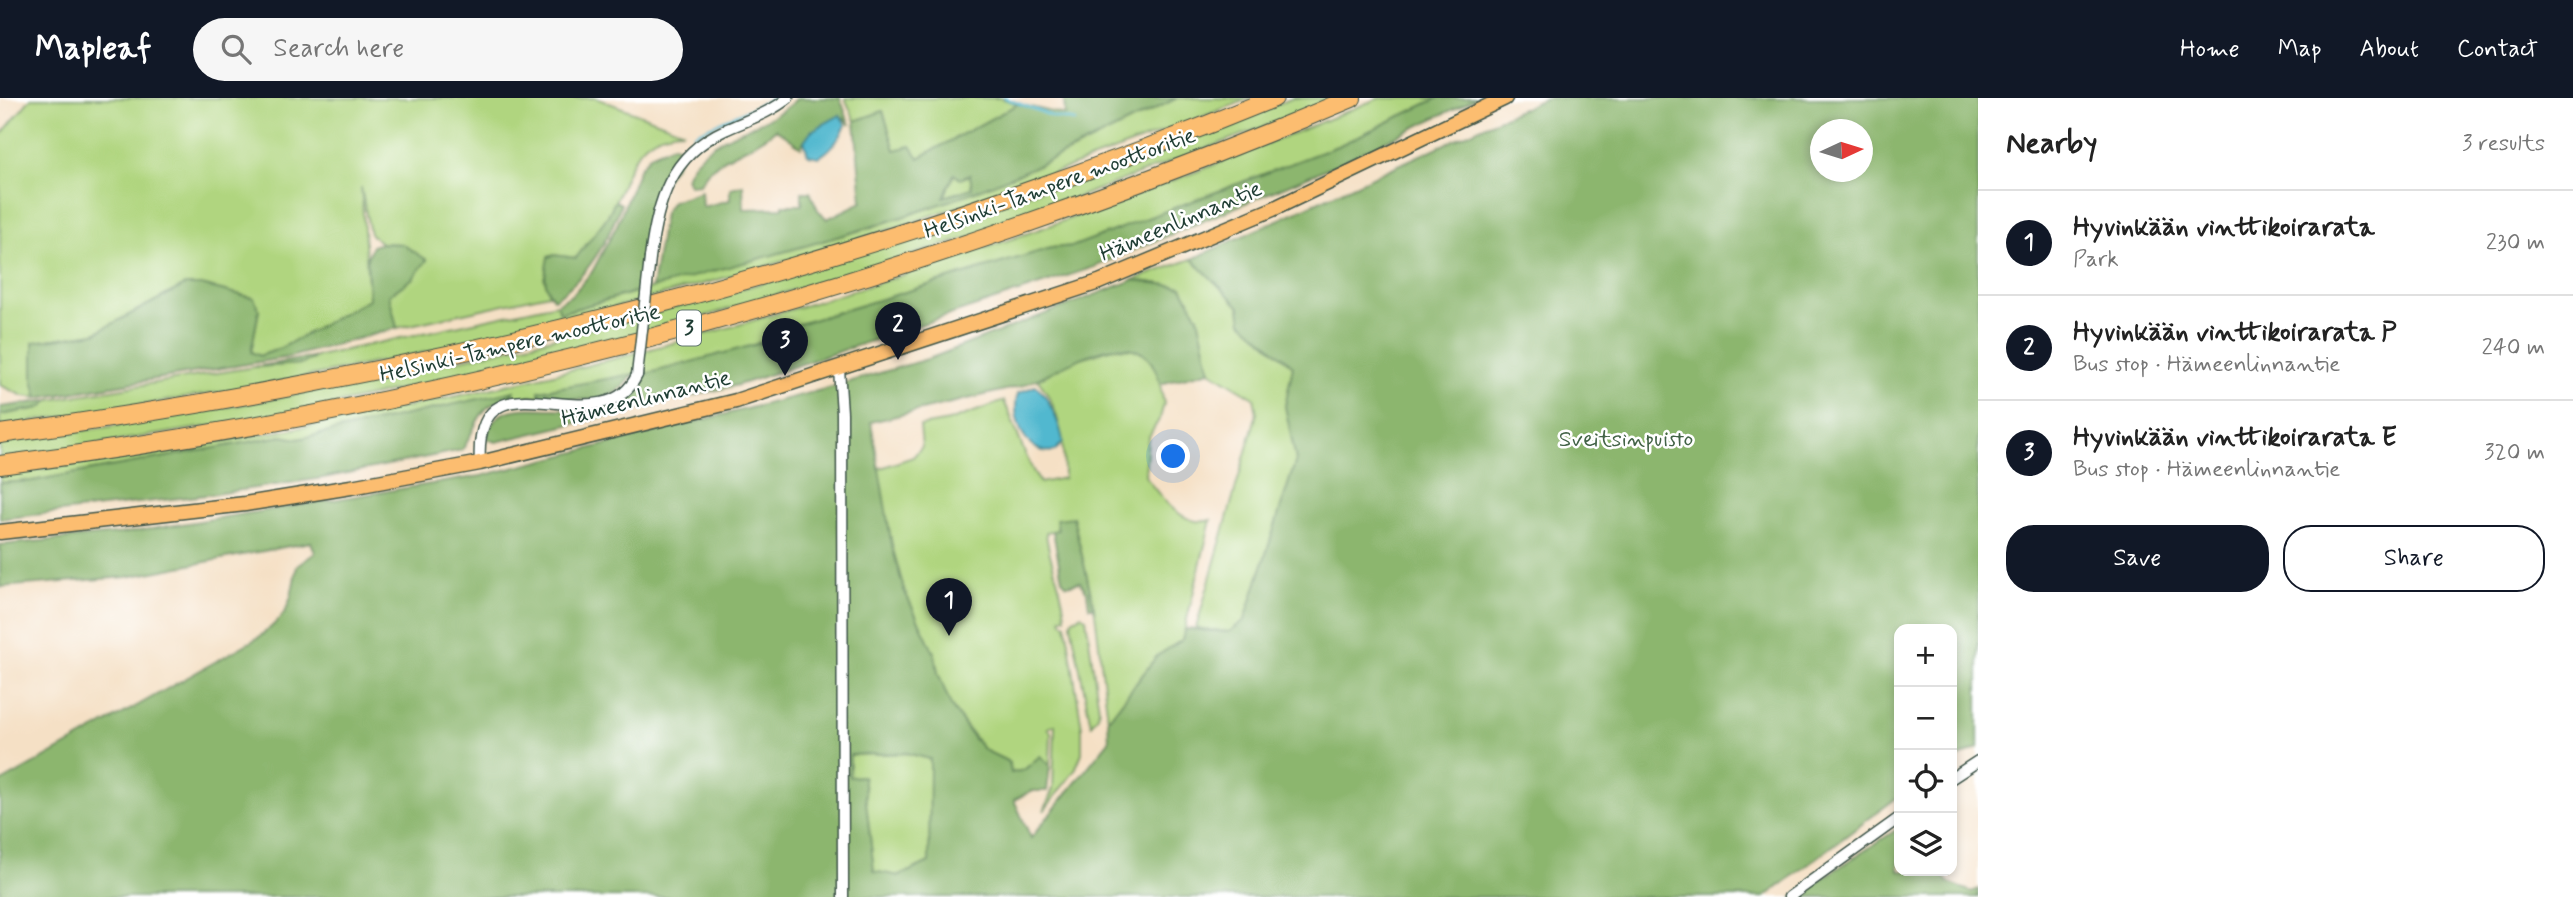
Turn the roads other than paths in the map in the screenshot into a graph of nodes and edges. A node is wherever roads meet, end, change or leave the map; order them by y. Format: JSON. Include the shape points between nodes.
{"nodes":[{"id":1,"x":788,"y":98,"type":"edge"},
{"id":2,"x":1274,"y":98,"type":"edge"},
{"id":3,"x":1352,"y":98,"type":"edge"},
{"id":4,"x":1504,"y":98,"type":"edge"},
{"id":5,"x":839,"y":369,"type":"junction"},
{"id":6,"x":0,"y":435,"type":"edge"},
{"id":7,"x":481,"y":463,"type":"junction"},
{"id":8,"x":0,"y":465,"type":"edge"},
{"id":9,"x":0,"y":532,"type":"edge"},
{"id":10,"x":1978,"y":761,"type":"edge"},
{"id":11,"x":1957,"y":775,"type":"edge"},
{"id":12,"x":1894,"y":822,"type":"edge"},
{"id":13,"x":843,"y":897,"type":"edge"},
{"id":14,"x":1789,"y":897,"type":"edge"}],
"edges":[{"from":1,"to":7,"type":"street","bridge":true,"via":[[708,139],[684,159],[662,193],[637,375],[620,397],[581,406],[520,400],[494,410],[483,424]]},
{"from":2,"to":6,"type":"highway","name":"Helsinki-Tampere moottoritie","number":"3","via":[[1093,168],[713,291],[323,383]]},
{"from":3,"to":8,"type":"highway","name":"Helsinki-Tampere moottoritie","number":"3","via":[[950,251],[658,337],[349,409]]},
{"from":4,"to":5,"type":"main road","name":"Hämeenlinnantie","via":[[1273,209],[1099,282]]},
{"from":5,"to":7,"type":"main road","name":"Hämeenlinnantie","via":[[736,401]]},
{"from":5,"to":13,"type":"street"},
{"from":7,"to":9,"type":"main road","name":"Hämeenlinnantie","via":[[245,503]]},
{"from":10,"to":11,"type":"street"},
{"from":12,"to":14,"type":"street"}]}
